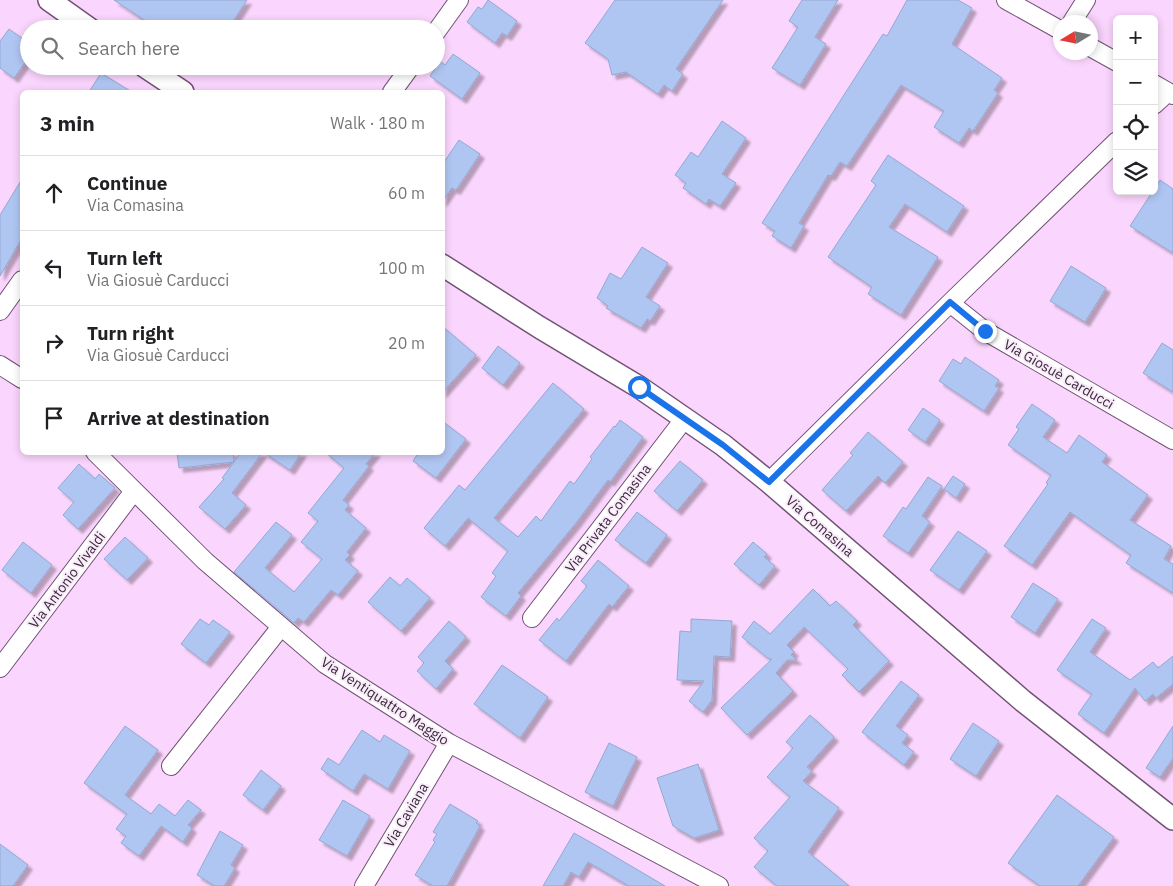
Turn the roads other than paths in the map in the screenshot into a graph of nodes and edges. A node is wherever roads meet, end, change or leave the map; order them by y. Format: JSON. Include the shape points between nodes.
{"nodes":[{"id":1,"x":49,"y":0,"type":"edge"},
{"id":2,"x":459,"y":0,"type":"edge"},
{"id":3,"x":1006,"y":0,"type":"edge"},
{"id":4,"x":1086,"y":0,"type":"edge"},
{"id":5,"x":1076,"y":15,"type":"edge"},
{"id":6,"x":77,"y":20,"type":"edge"},
{"id":7,"x":445,"y":20,"type":"edge"},
{"id":8,"x":1053,"y":26,"type":"edge"},
{"id":9,"x":1098,"y":51,"type":"edge"},
{"id":10,"x":1113,"y":60,"type":"edge"},
{"id":11,"x":154,"y":75,"type":"edge"},
{"id":12,"x":404,"y":75,"type":"edge"},
{"id":13,"x":169,"y":89,"type":"edge"},
{"id":14,"x":393,"y":90,"type":"edge"},
{"id":15,"x":1113,"y":145,"type":"edge"},
{"id":16,"x":445,"y":267,"type":"edge"},
{"id":17,"x":20,"y":283,"type":"edge"},
{"id":18,"x":950,"y":302,"type":"junction"},
{"id":19,"x":0,"y":311,"type":"edge"},
{"id":20,"x":0,"y":365,"type":"edge"},
{"id":21,"x":20,"y":378,"type":"edge"},
{"id":22,"x":684,"y":418,"type":"junction"},
{"id":23,"x":1173,"y":440,"type":"edge"},
{"id":24,"x":98,"y":455,"type":"edge"},
{"id":25,"x":769,"y":482,"type":"junction"},
{"id":26,"x":134,"y":491,"type":"junction"},
{"id":27,"x":532,"y":618,"type":"dead end"},
{"id":28,"x":280,"y":628,"type":"junction"},
{"id":29,"x":0,"y":668,"type":"edge"},
{"id":30,"x":449,"y":743,"type":"junction"},
{"id":31,"x":171,"y":766,"type":"dead end"},
{"id":32,"x":1173,"y":819,"type":"edge"},
{"id":33,"x":364,"y":886,"type":"edge"},
{"id":34,"x":719,"y":886,"type":"edge"}],
"edges":[{"from":1,"to":6,"type":"street"},
{"from":2,"to":7,"type":"street"},
{"from":3,"to":8,"type":"street"},
{"from":4,"to":5,"type":"street"},
{"from":9,"to":10,"type":"street"},
{"from":11,"to":13,"type":"street"},
{"from":12,"to":14,"type":"street"},
{"from":15,"to":18,"type":"street"},
{"from":16,"to":22,"type":"street","name":"Via Comasina"},
{"from":17,"to":19,"type":"street"},
{"from":18,"to":23,"type":"street","name":"Via Giosuè Carducci","via":[[985,331]]},
{"from":18,"to":25,"type":"street"},
{"from":20,"to":21,"type":"street"},
{"from":22,"to":25,"type":"street","name":"Via Comasina"},
{"from":22,"to":27,"type":"street","name":"Via Privata Comasina"},
{"from":24,"to":26,"type":"street","name":"Via Ventiquattro Maggio"},
{"from":25,"to":32,"type":"street","name":"Via Comasina","via":[[1023,701]]},
{"from":26,"to":28,"type":"street","name":"Via Ventiquattro Maggio"},
{"from":26,"to":29,"type":"street","name":"Via Antonio Vivaldi"},
{"from":28,"to":30,"type":"street","name":"Via Ventiquattro Maggio","via":[[325,664]]},
{"from":28,"to":31,"type":"street"},
{"from":30,"to":33,"type":"street","name":"Via Caviana"},
{"from":30,"to":34,"type":"street","name":"Via Ventiquattro Maggio"}]}
